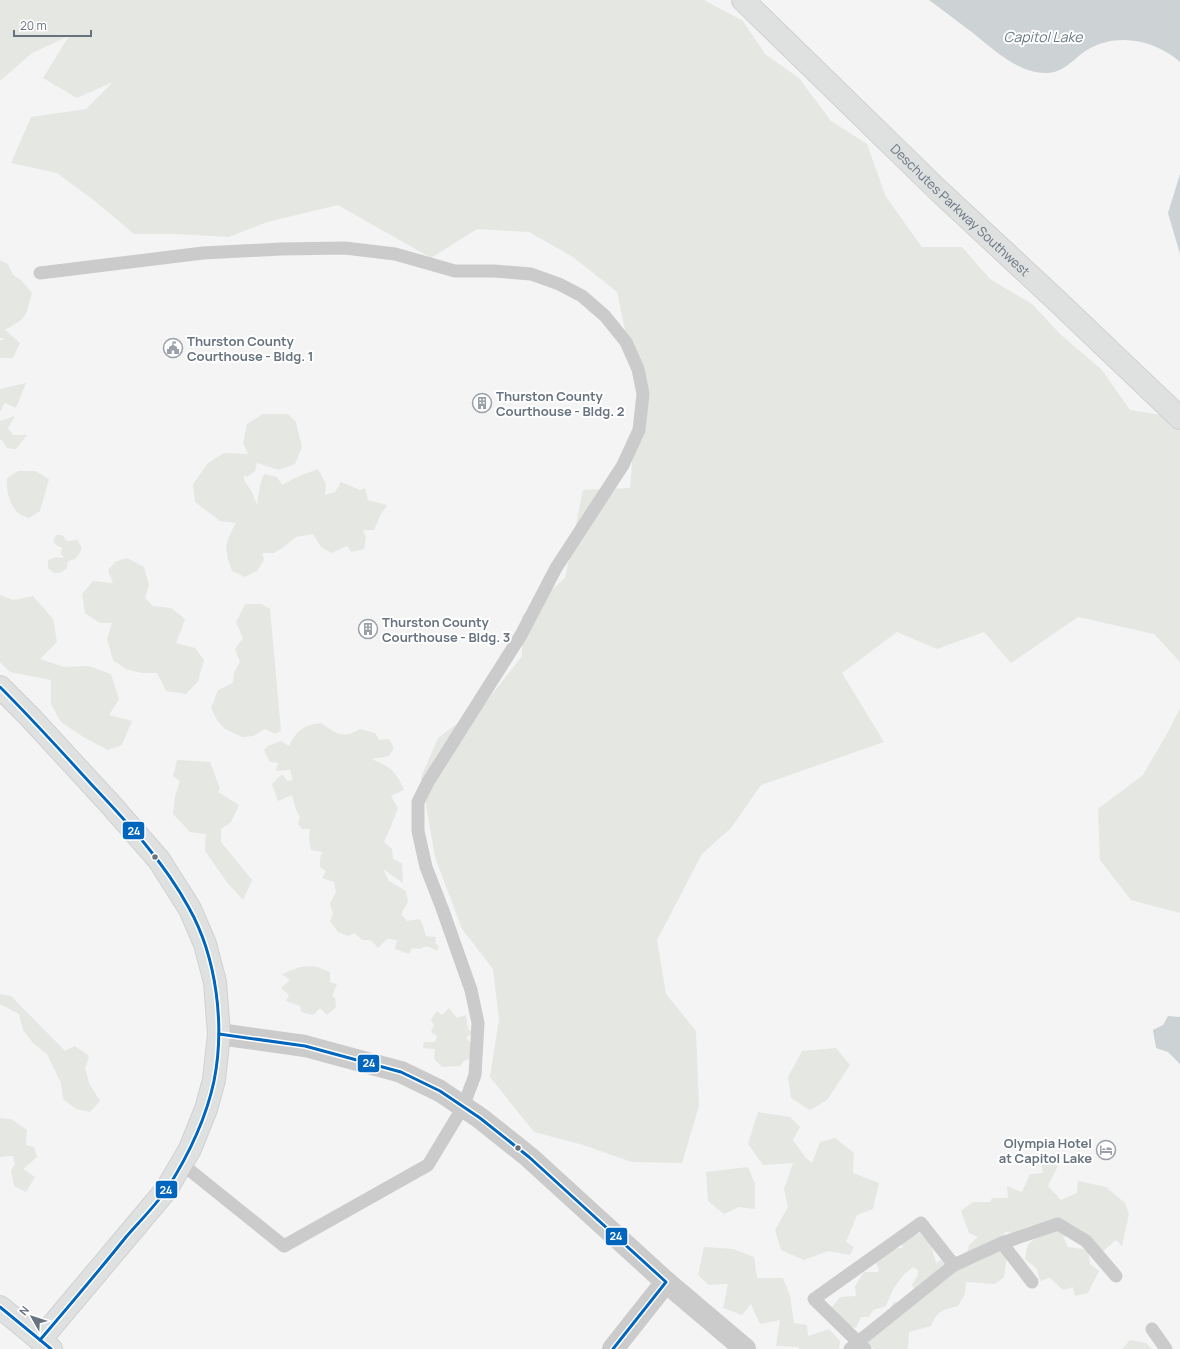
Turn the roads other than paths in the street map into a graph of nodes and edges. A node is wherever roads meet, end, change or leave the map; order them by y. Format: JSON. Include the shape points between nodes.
{"nodes":[{"id":1,"x":743,"y":0,"type":"edge"},
{"id":2,"x":40,"y":273,"type":"dead end"},
{"id":3,"x":1180,"y":418,"type":"edge"},
{"id":4,"x":0,"y":687,"type":"edge"},
{"id":5,"x":219,"y":1034,"type":"junction"},
{"id":6,"x":463,"y":1107,"type":"junction"},
{"id":7,"x":182,"y":1164,"type":"junction"},
{"id":8,"x":1002,"y":1243,"type":"junction"},
{"id":9,"x":954,"y":1265,"type":"junction"},
{"id":10,"x":1116,"y":1276,"type":"dead end"},
{"id":11,"x":666,"y":1282,"type":"junction"},
{"id":12,"x":1032,"y":1282,"type":"dead end"},
{"id":13,"x":0,"y":1307,"type":"edge"},
{"id":14,"x":1152,"y":1329,"type":"dead end"},
{"id":15,"x":46,"y":1344,"type":"edge"},
{"id":16,"x":858,"y":1347,"type":"edge"},
{"id":17,"x":613,"y":1349,"type":"edge"},
{"id":18,"x":745,"y":1349,"type":"edge"},
{"id":19,"x":1166,"y":1349,"type":"edge"}],
"edges":[{"from":1,"to":3,"type":"street","name":"Deschutes Parkway Southwest","via":[[939,191]]},
{"from":2,"to":6,"type":"lane","via":[[203,253],[345,248],[388,253],[455,271],[531,274],[559,284],[582,296],[605,316],[626,342],[638,369],[643,394],[639,430],[624,465],[556,568],[521,635],[418,802],[418,831],[426,867],[471,990],[478,1023],[475,1075]]},
{"from":4,"to":5,"type":"street","via":[[106,799],[154,855],[190,909],[205,944],[215,982]]},
{"from":5,"to":6,"type":"street","via":[[305,1046],[402,1072],[440,1091]]},
{"from":5,"to":7,"type":"street","via":[[214,1080],[206,1109]]},
{"from":6,"to":7,"type":"lane","via":[[428,1165],[284,1246]]},
{"from":6,"to":11,"type":"street","via":[[529,1157]]},
{"from":7,"to":15,"type":"street","via":[[166,1190]]},
{"from":8,"to":9,"type":"lane"},
{"from":8,"to":10,"type":"lane","via":[[1058,1224],[1086,1241]]},
{"from":8,"to":12,"type":"lane"},
{"from":9,"to":16,"type":"lane"},
{"from":9,"to":16,"type":"lane","via":[[921,1223],[814,1299]]},
{"from":11,"to":17,"type":"street"},
{"from":11,"to":18,"type":"street"},
{"from":13,"to":15,"type":"street"},
{"from":14,"to":19,"type":"lane"}]}
